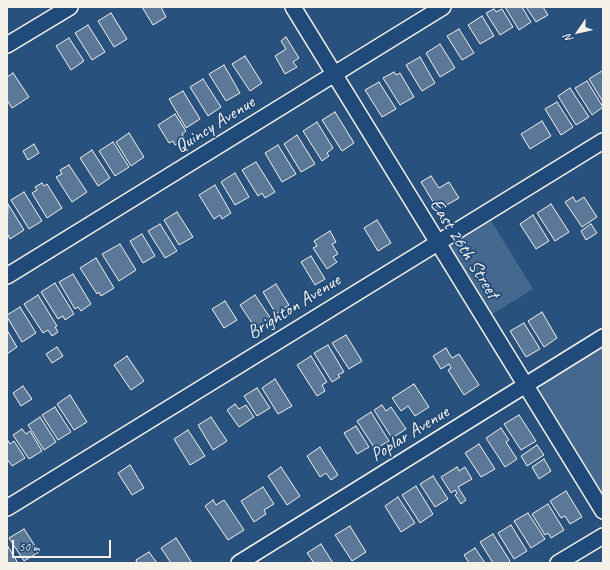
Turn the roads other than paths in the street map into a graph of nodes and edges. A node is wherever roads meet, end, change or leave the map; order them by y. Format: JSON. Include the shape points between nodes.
{"nodes":[{"id":1,"x":70,"y":7,"type":"edge"},
{"id":2,"x":293,"y":7,"type":"edge"},
{"id":3,"x":443,"y":7,"type":"edge"},
{"id":4,"x":7,"y":45,"type":"edge"},
{"id":5,"x":335,"y":74,"type":"junction"},
{"id":6,"x":603,"y":141,"type":"edge"},
{"id":7,"x":437,"y":242,"type":"junction"},
{"id":8,"x":7,"y":276,"type":"edge"},
{"id":9,"x":603,"y":338,"type":"edge"},
{"id":10,"x":525,"y":385,"type":"junction"},
{"id":11,"x":7,"y":508,"type":"edge"},
{"id":12,"x":603,"y":511,"type":"edge"},
{"id":13,"x":603,"y":536,"type":"edge"},
{"id":14,"x":239,"y":563,"type":"edge"},
{"id":15,"x":558,"y":563,"type":"edge"}],
"edges":[{"from":1,"to":4,"type":"street"},
{"from":2,"to":5,"type":"street","name":"East 26th Street"},
{"from":3,"to":5,"type":"street","name":"Quincy Avenue"},
{"from":5,"to":7,"type":"street","name":"East 26th Street"},
{"from":5,"to":8,"type":"street","name":"Quincy Avenue"},
{"from":6,"to":7,"type":"street","name":"Brighton Avenue"},
{"from":7,"to":10,"type":"street","name":"East 26th Street"},
{"from":7,"to":11,"type":"street","name":"Brighton Avenue"},
{"from":9,"to":10,"type":"street","name":"Poplar Avenue"},
{"from":10,"to":12,"type":"street","name":"East 26th Street"},
{"from":10,"to":14,"type":"street","name":"Poplar Avenue"},
{"from":13,"to":15,"type":"street"}]}
